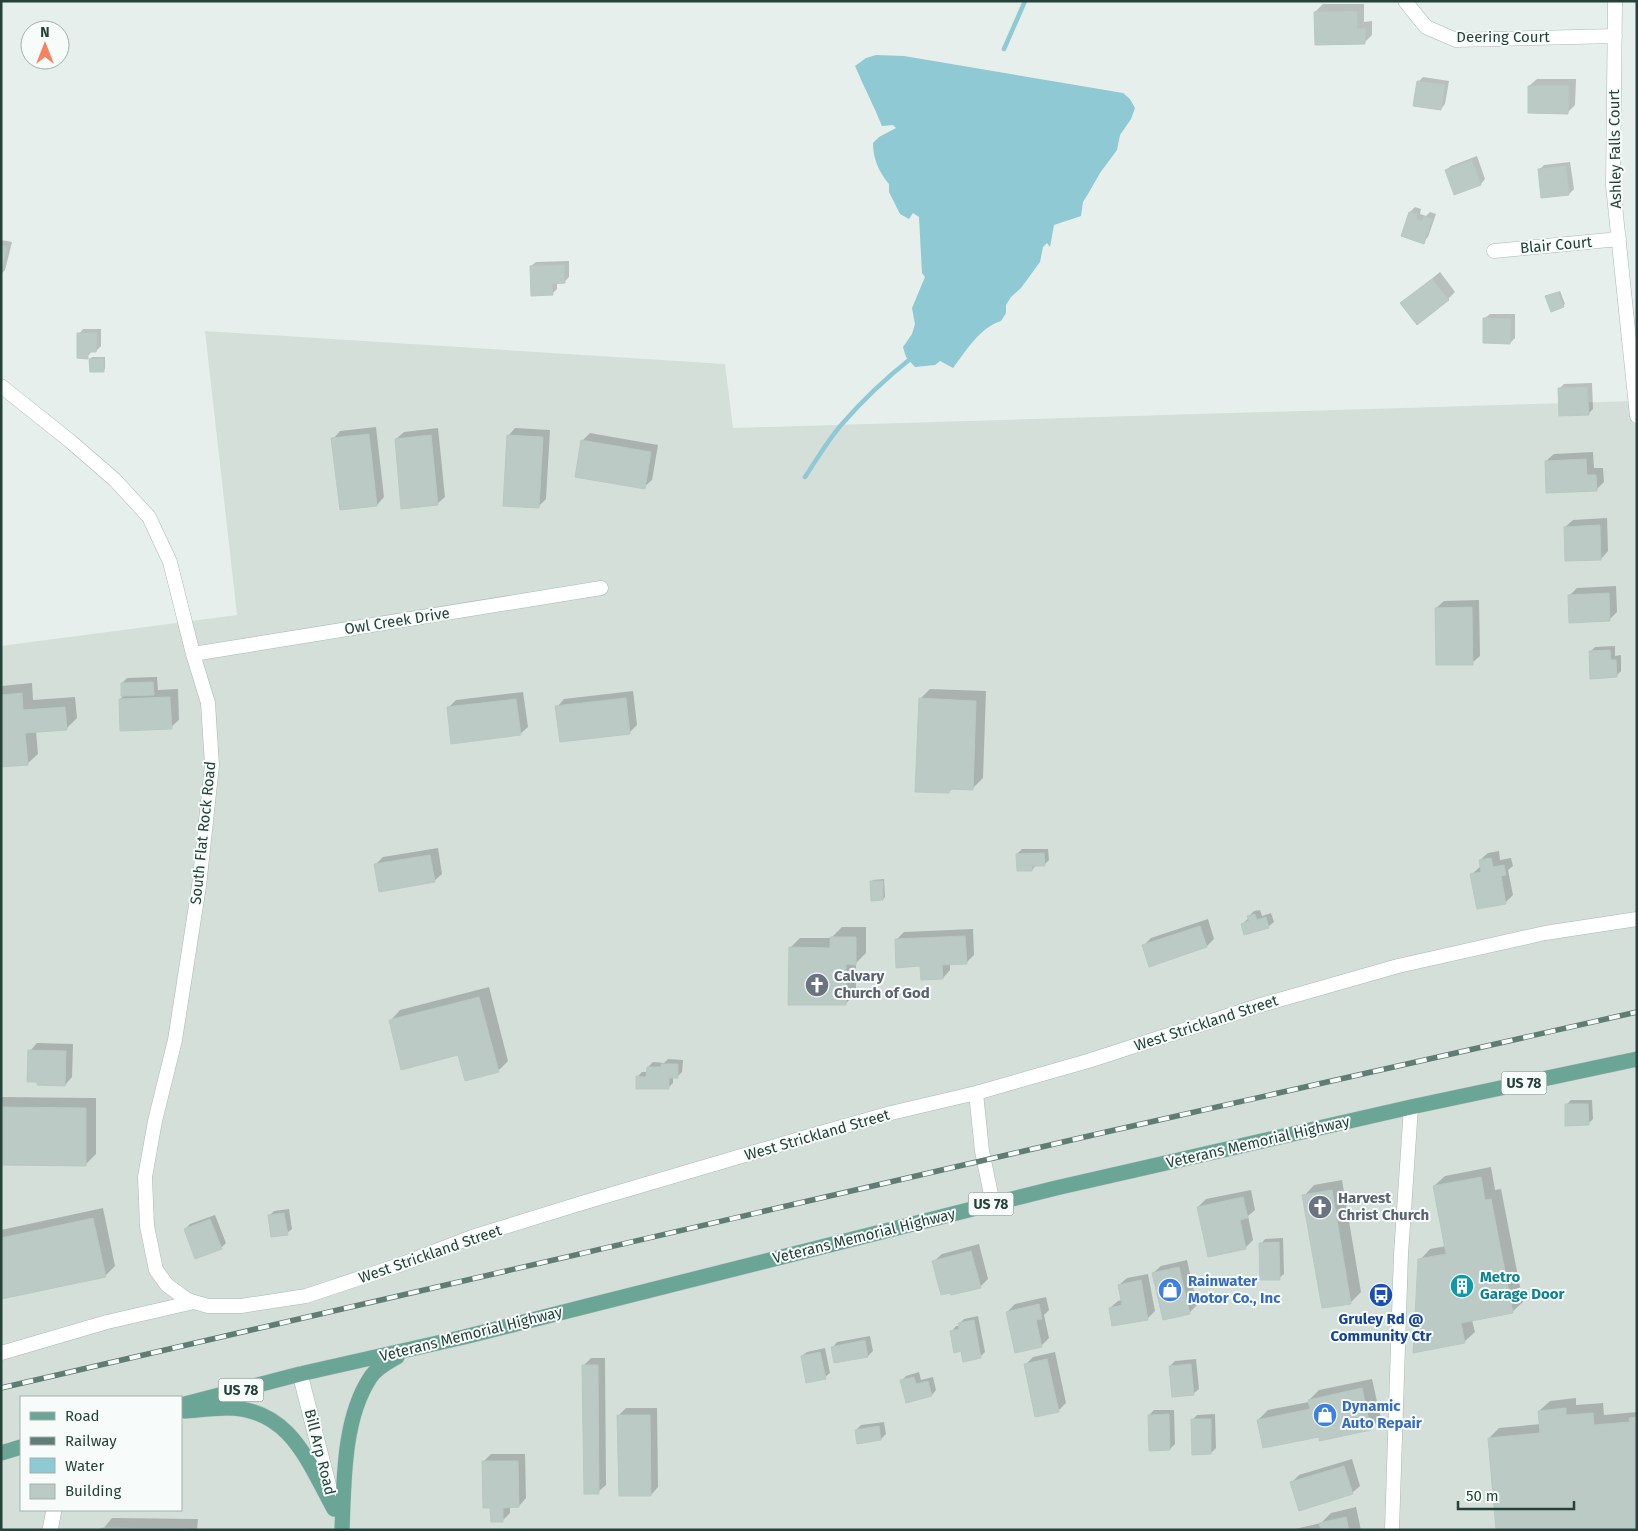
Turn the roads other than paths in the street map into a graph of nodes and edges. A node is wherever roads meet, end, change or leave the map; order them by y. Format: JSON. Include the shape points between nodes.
{"nodes":[{"id":1,"x":1405,"y":1,"type":"edge"},
{"id":2,"x":1615,"y":1,"type":"edge"},
{"id":3,"x":1615,"y":36,"type":"junction"},
{"id":4,"x":1619,"y":239,"type":"junction"},
{"id":5,"x":1494,"y":251,"type":"dead end"},
{"id":6,"x":1,"y":386,"type":"edge"},
{"id":7,"x":1637,"y":416,"type":"edge"},
{"id":8,"x":601,"y":588,"type":"dead end"},
{"id":9,"x":193,"y":654,"type":"junction"},
{"id":10,"x":1637,"y":919,"type":"edge"},
{"id":11,"x":1637,"y":1059,"type":"edge"},
{"id":12,"x":976,"y":1093,"type":"junction"},
{"id":13,"x":1411,"y":1107,"type":"junction"},
{"id":14,"x":993,"y":1204,"type":"junction"},
{"id":15,"x":194,"y":1302,"type":"junction"},
{"id":16,"x":409,"y":1350,"type":"junction"},
{"id":17,"x":1,"y":1353,"type":"edge"},
{"id":18,"x":300,"y":1374,"type":"junction"},
{"id":19,"x":182,"y":1405,"type":"edge"},
{"id":20,"x":182,"y":1411,"type":"edge"},
{"id":21,"x":20,"y":1447,"type":"edge"},
{"id":22,"x":1,"y":1453,"type":"edge"},
{"id":23,"x":334,"y":1509,"type":"junction"},
{"id":24,"x":54,"y":1511,"type":"edge"},
{"id":25,"x":50,"y":1530,"type":"edge"},
{"id":26,"x":341,"y":1530,"type":"edge"},
{"id":27,"x":1392,"y":1530,"type":"edge"}],
"edges":[{"from":1,"to":3,"type":"street","name":"Deering Court","via":[[1426,27],[1456,40]]},
{"from":2,"to":3,"type":"street","name":"Ashley Falls Court"},
{"from":3,"to":4,"type":"street","name":"Ashley Falls Court","via":[[1614,186]]},
{"from":4,"to":5,"type":"street","name":"Blair Court"},
{"from":4,"to":7,"type":"street","name":"Ashley Falls Court"},
{"from":6,"to":9,"type":"street","name":"South Flat Rock Road","via":[[115,480],[149,517],[170,562]]},
{"from":8,"to":9,"type":"street","name":"Owl Creek Drive"},
{"from":9,"to":15,"type":"street","name":"South Flat Rock Road","via":[[208,703],[212,765],[199,886],[175,1040],[145,1177],[147,1226],[156,1270],[167,1285]]},
{"from":10,"to":12,"type":"street","name":"West Strickland Street","via":[[1545,933],[1398,966]]},
{"from":11,"to":13,"type":"main road","name":"Veterans Memorial Highway","number":"US 78"},
{"from":12,"to":14,"type":"street","via":[[982,1151]]},
{"from":12,"to":15,"type":"street","name":"West Strickland Street","via":[[891,1113],[582,1203],[472,1237],[306,1296],[241,1306],[208,1306]]},
{"from":13,"to":14,"type":"main road","name":"Veterans Memorial Highway","number":"US 78"},
{"from":13,"to":27,"type":"street","via":[[1401,1254]]},
{"from":14,"to":16,"type":"main road","name":"Veterans Memorial Highway","number":"US 78"},
{"from":15,"to":17,"type":"street","name":"West Strickland Street","via":[[107,1322]]},
{"from":16,"to":18,"type":"main road","name":"Veterans Memorial Highway","number":"US 78"},
{"from":16,"to":26,"type":"main road","via":[[371,1376],[360,1397],[347,1458]]},
{"from":18,"to":19,"type":"main road","name":"Veterans Memorial Highway","number":"US 78"},
{"from":18,"to":23,"type":"main road","name":"Bill Arp Road"},
{"from":20,"to":23,"type":"main road","via":[[246,1410],[281,1426],[294,1439]]},
{"from":21,"to":22,"type":"main road"},
{"from":23,"to":26,"type":"main road","name":"Bill Arp Road"},
{"from":24,"to":25,"type":"main road"}]}
